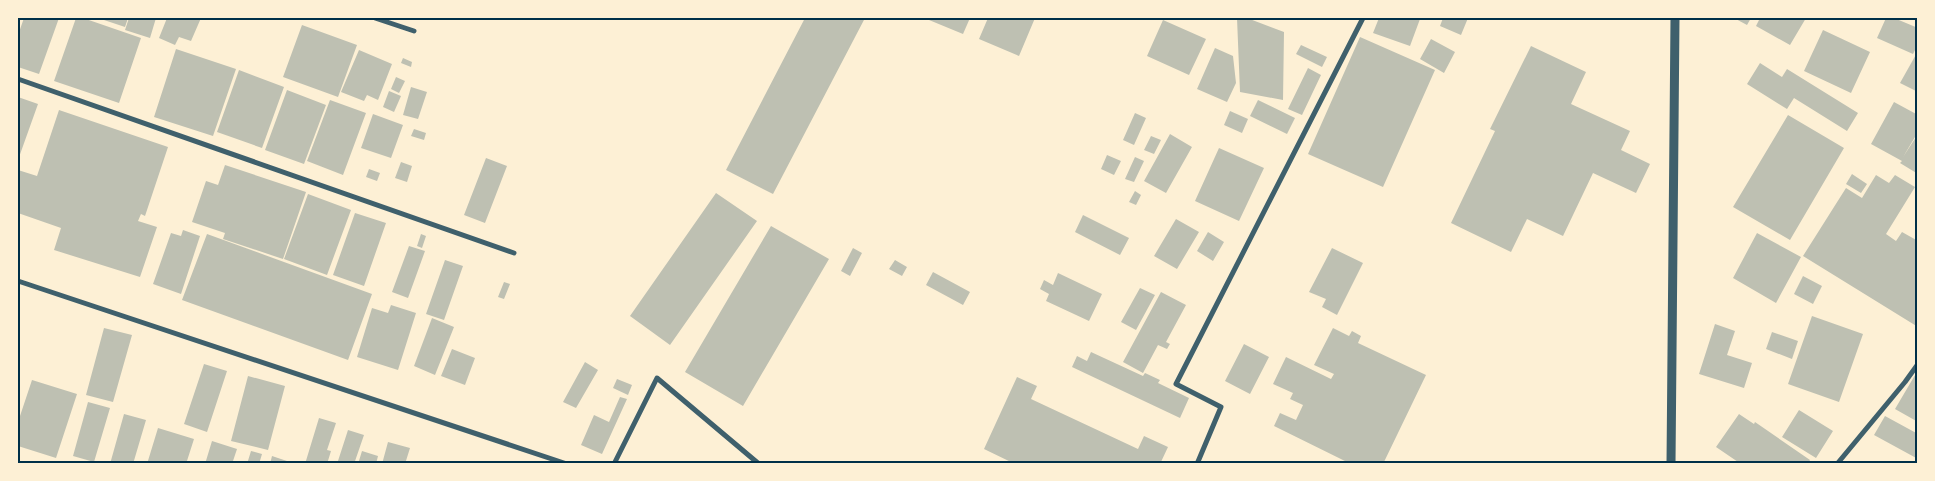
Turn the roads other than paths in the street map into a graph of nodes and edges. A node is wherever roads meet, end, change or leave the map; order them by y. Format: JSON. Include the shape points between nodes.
{"nodes":[{"id":1,"x":375,"y":18,"type":"edge"},
{"id":2,"x":1363,"y":18,"type":"edge"},
{"id":3,"x":1675,"y":18,"type":"edge"},
{"id":4,"x":414,"y":31,"type":"dead end"},
{"id":5,"x":18,"y":79,"type":"edge"},
{"id":6,"x":514,"y":254,"type":"dead end"},
{"id":7,"x":18,"y":281,"type":"edge"},
{"id":8,"x":1918,"y":364,"type":"edge"},
{"id":9,"x":567,"y":464,"type":"edge"},
{"id":10,"x":614,"y":464,"type":"edge"},
{"id":11,"x":759,"y":464,"type":"edge"},
{"id":12,"x":1197,"y":464,"type":"edge"},
{"id":13,"x":1672,"y":464,"type":"edge"},
{"id":14,"x":1837,"y":464,"type":"edge"}],
"edges":[{"from":1,"to":4,"type":"street"},
{"from":2,"to":12,"type":"street","via":[[1176,384],[1221,406]]},
{"from":3,"to":13,"type":"street"},
{"from":5,"to":6,"type":"street"},
{"from":7,"to":9,"type":"street"},
{"from":8,"to":14,"type":"street"},
{"from":10,"to":11,"type":"street","via":[[657,378]]}]}
